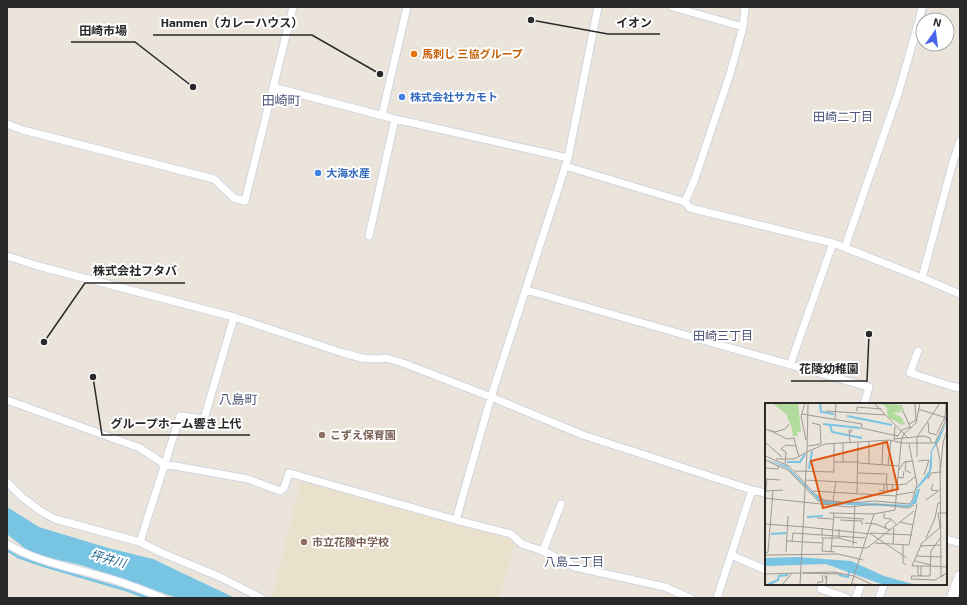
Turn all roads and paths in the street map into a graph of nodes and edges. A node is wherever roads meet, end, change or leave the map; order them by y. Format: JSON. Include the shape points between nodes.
{"nodes":[{"id":1,"x":293,"y":7,"type":"edge"},
{"id":2,"x":407,"y":7,"type":"edge"},
{"id":3,"x":598,"y":7,"type":"edge"},
{"id":4,"x":672,"y":7,"type":"edge"},
{"id":5,"x":745,"y":7,"type":"edge"},
{"id":6,"x":922,"y":7,"type":"edge"},
{"id":7,"x":743,"y":26,"type":"junction"},
{"id":8,"x":273,"y":87,"type":"junction"},
{"id":9,"x":382,"y":115,"type":"junction"},
{"id":10,"x":395,"y":118,"type":"junction"},
{"id":11,"x":7,"y":124,"type":"edge"},
{"id":12,"x":960,"y":141,"type":"edge"},
{"id":13,"x":568,"y":158,"type":"junction"},
{"id":14,"x":565,"y":166,"type":"junction"},
{"id":15,"x":685,"y":202,"type":"junction"},
{"id":16,"x":369,"y":236,"type":"dead end"},
{"id":17,"x":833,"y":243,"type":"junction"},
{"id":18,"x":845,"y":247,"type":"junction"},
{"id":19,"x":7,"y":256,"type":"edge"},
{"id":20,"x":922,"y":278,"type":"junction"},
{"id":21,"x":526,"y":290,"type":"junction"},
{"id":22,"x":960,"y":294,"type":"edge"},
{"id":23,"x":234,"y":317,"type":"junction"},
{"id":24,"x":918,"y":351,"type":"dead end"},
{"id":25,"x":790,"y":365,"type":"junction"},
{"id":26,"x":960,"y":388,"type":"edge"},
{"id":27,"x":492,"y":397,"type":"junction"},
{"id":28,"x":7,"y":400,"type":"edge"},
{"id":29,"x":864,"y":403,"type":"edge"},
{"id":30,"x":164,"y":464,"type":"junction"},
{"id":31,"x":7,"y":482,"type":"edge"},
{"id":32,"x":752,"y":490,"type":"junction"},
{"id":33,"x":765,"y":493,"type":"edge"},
{"id":34,"x":561,"y":504,"type":"dead end"},
{"id":35,"x":456,"y":520,"type":"junction"},
{"id":36,"x":947,"y":539,"type":"edge"},
{"id":37,"x":140,"y":542,"type":"junction"},
{"id":38,"x":960,"y":543,"type":"edge"},
{"id":39,"x":7,"y":544,"type":"edge"},
{"id":40,"x":543,"y":551,"type":"junction"},
{"id":41,"x":731,"y":555,"type":"junction"},
{"id":42,"x":765,"y":570,"type":"edge"},
{"id":43,"x":960,"y":576,"type":"edge"},
{"id":44,"x":822,"y":585,"type":"edge"},
{"id":45,"x":861,"y":585,"type":"edge"},
{"id":46,"x":884,"y":585,"type":"edge"},
{"id":47,"x":163,"y":598,"type":"edge"},
{"id":48,"x":261,"y":598,"type":"edge"},
{"id":49,"x":690,"y":598,"type":"edge"},
{"id":50,"x":717,"y":598,"type":"edge"},
{"id":51,"x":847,"y":598,"type":"edge"},
{"id":52,"x":856,"y":598,"type":"edge"},
{"id":53,"x":879,"y":598,"type":"edge"},
{"id":54,"x":952,"y":598,"type":"edge"}],
"edges":[{"from":1,"to":8,"type":"street"},
{"from":2,"to":9,"type":"street"},
{"from":3,"to":13,"type":"street"},
{"from":4,"to":7,"type":"street"},
{"from":5,"to":7,"type":"street"},
{"from":6,"to":18,"type":"street","via":[[898,94]]},
{"from":7,"to":15,"type":"street","via":[[725,89]]},
{"from":8,"to":9,"type":"street"},
{"from":8,"to":11,"type":"street","via":[[245,201],[234,198],[214,179]]},
{"from":9,"to":10,"type":"street"},
{"from":10,"to":13,"type":"street"},
{"from":10,"to":16,"type":"street"},
{"from":12,"to":20,"type":"street"},
{"from":13,"to":14,"type":"street"},
{"from":14,"to":15,"type":"street"},
{"from":14,"to":21,"type":"street"},
{"from":15,"to":17,"type":"street","via":[[690,208]]},
{"from":17,"to":18,"type":"street"},
{"from":17,"to":25,"type":"street"},
{"from":18,"to":20,"type":"street"},
{"from":19,"to":23,"type":"street"},
{"from":20,"to":22,"type":"street"},
{"from":21,"to":25,"type":"street"},
{"from":21,"to":27,"type":"street"},
{"from":23,"to":27,"type":"street","via":[[362,358],[386,358],[403,363]]},
{"from":23,"to":30,"type":"street","via":[[204,419],[180,416]]},
{"from":24,"to":26,"type":"street","via":[[910,373]]},
{"from":25,"to":29,"type":"street","via":[[869,387]]},
{"from":27,"to":32,"type":"street","via":[[583,434]]},
{"from":27,"to":35,"type":"street"},
{"from":28,"to":30,"type":"street","via":[[140,448]]},
{"from":30,"to":35,"type":"street","via":[[248,479],[280,491],[284,488],[289,472]]},
{"from":30,"to":37,"type":"street"},
{"from":31,"to":37,"type":"street","via":[[22,497],[55,519]]},
{"from":32,"to":33,"type":"street"},
{"from":32,"to":41,"type":"street"},
{"from":34,"to":40,"type":"street"},
{"from":35,"to":40,"type":"street","via":[[511,534],[522,544]]},
{"from":36,"to":38,"type":"street"},
{"from":37,"to":48,"type":"street"},
{"from":39,"to":47,"type":"street","via":[[41,560],[117,580]]},
{"from":40,"to":49,"type":"street","via":[[575,567],[665,586]]},
{"from":41,"to":42,"type":"street"},
{"from":41,"to":50,"type":"street"},
{"from":43,"to":54,"type":"main road"},
{"from":44,"to":51,"type":"street","via":[[821,588]]},
{"from":45,"to":52,"type":"street"},
{"from":46,"to":53,"type":"street"}]}
